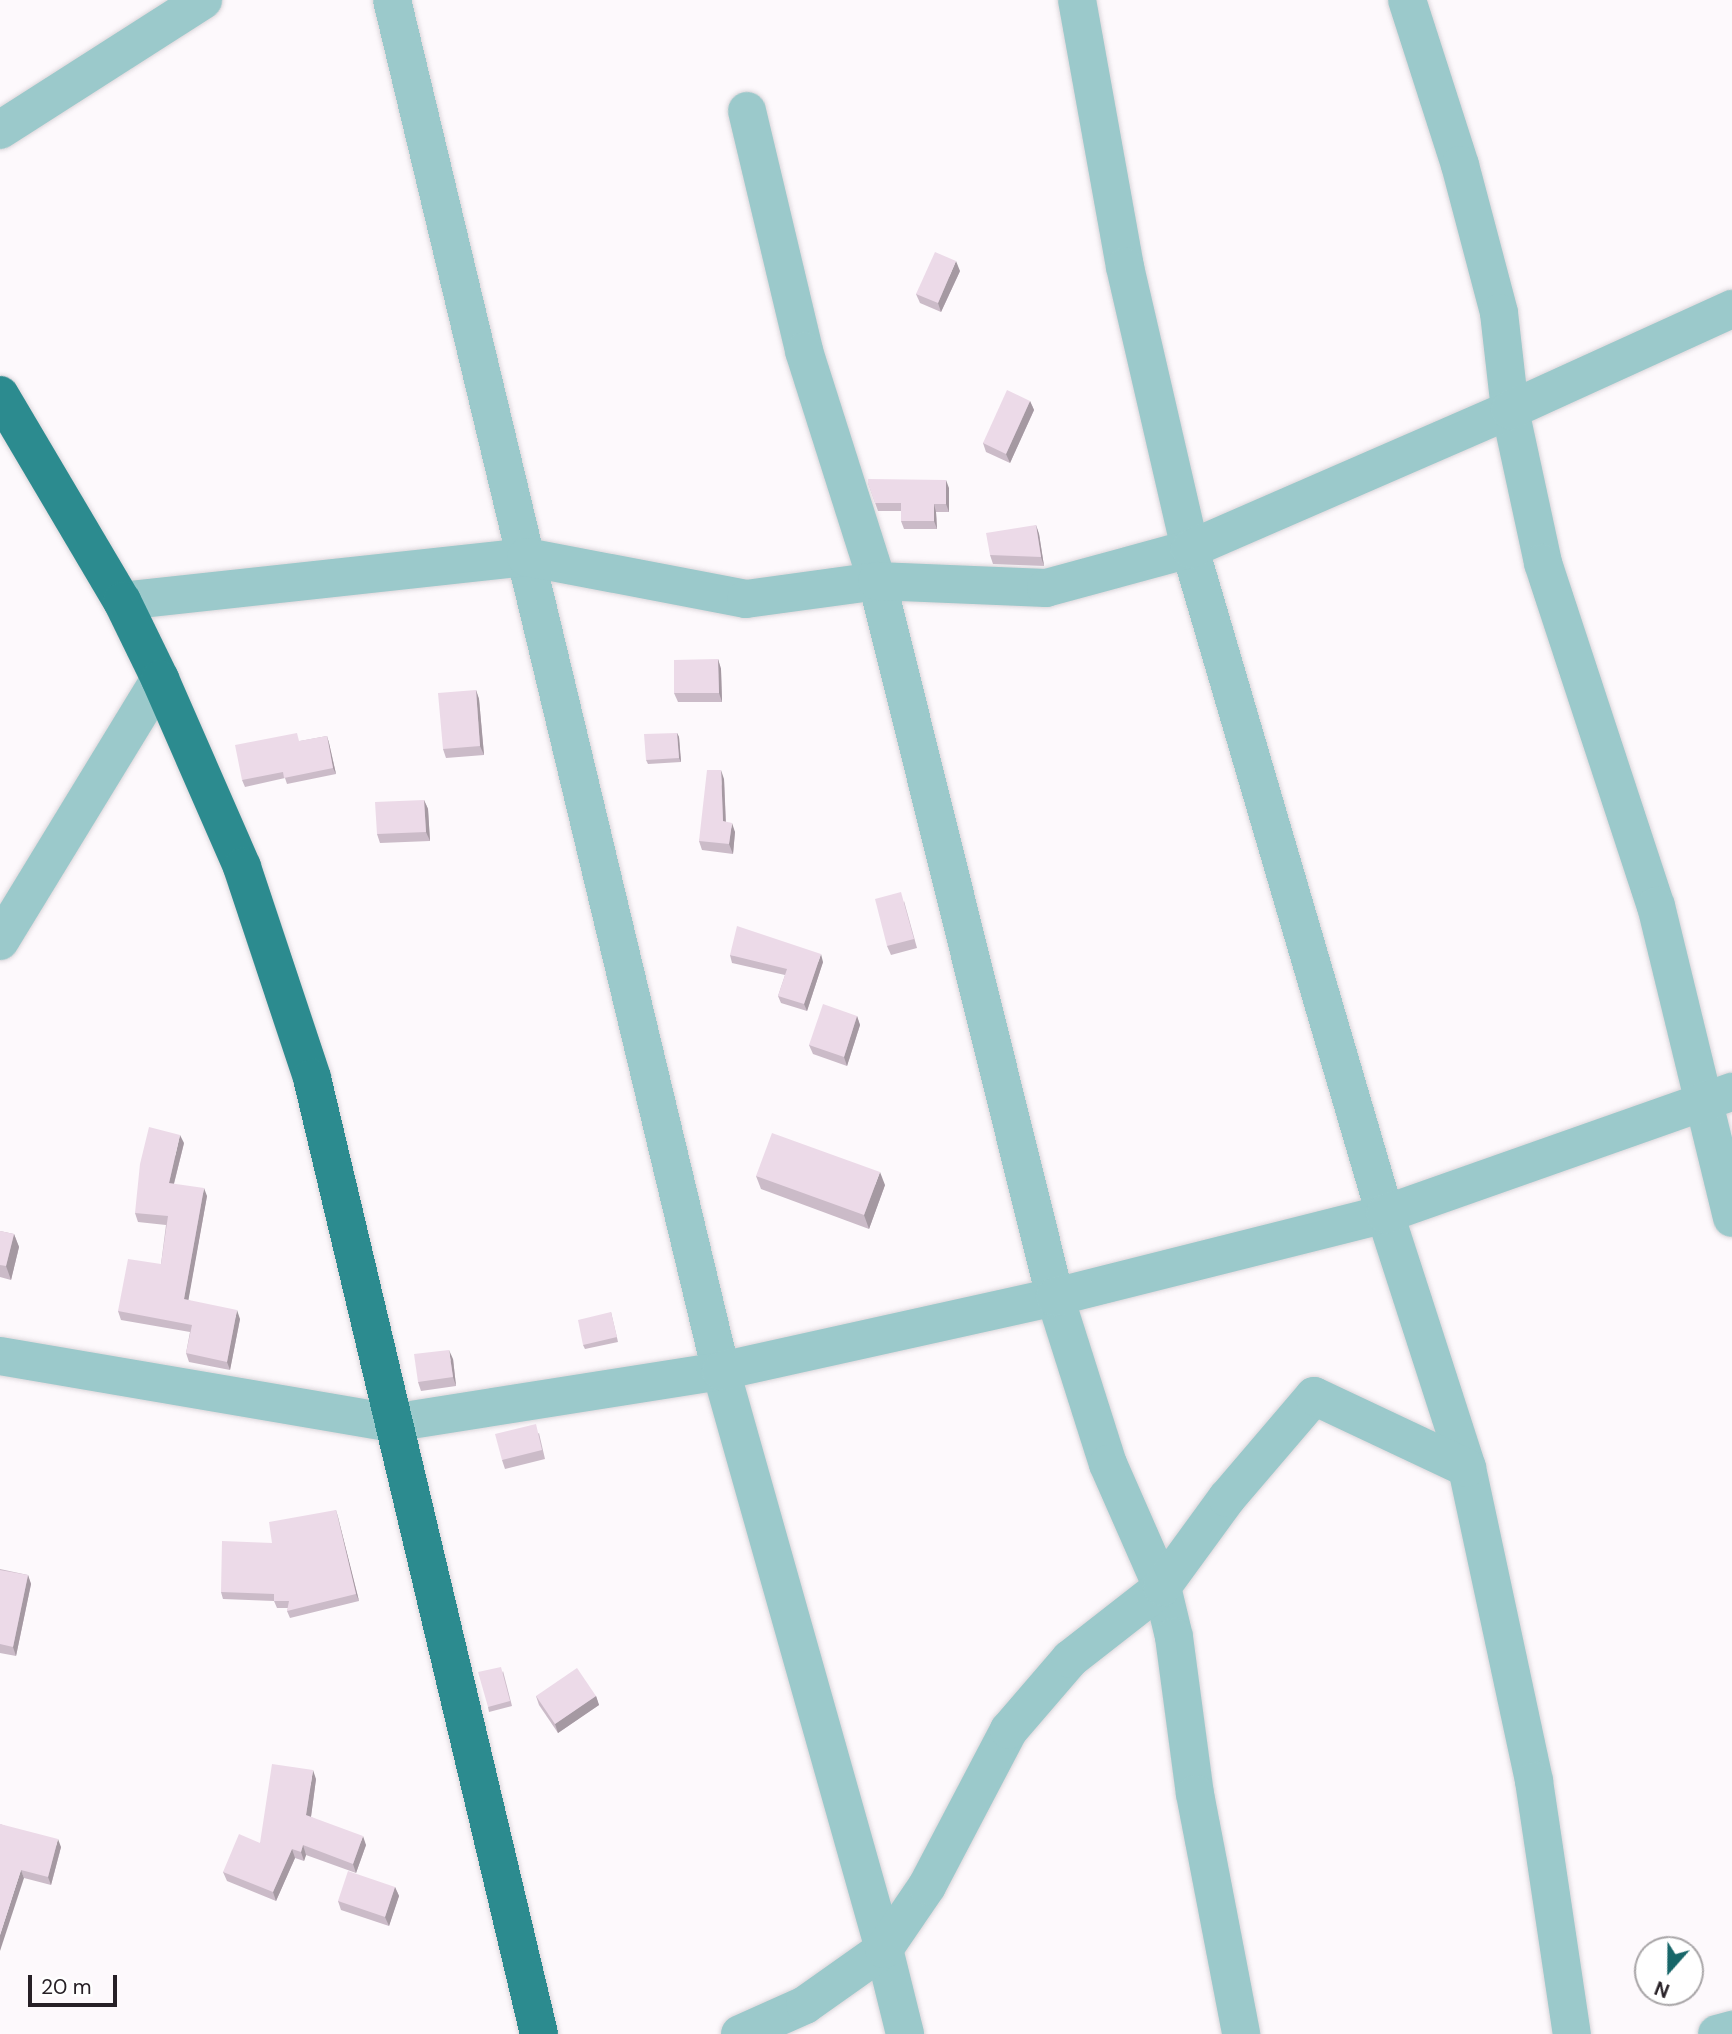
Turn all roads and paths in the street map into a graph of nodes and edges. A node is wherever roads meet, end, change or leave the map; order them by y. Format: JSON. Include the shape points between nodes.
{"nodes":[{"id":1,"x":203,"y":0,"type":"edge"},
{"id":2,"x":392,"y":0,"type":"edge"},
{"id":3,"x":1077,"y":0,"type":"edge"},
{"id":4,"x":1407,"y":0,"type":"edge"},
{"id":5,"x":747,"y":111,"type":"dead end"},
{"id":6,"x":0,"y":130,"type":"edge"},
{"id":7,"x":1732,"y":309,"type":"edge"},
{"id":8,"x":0,"y":395,"type":"edge"},
{"id":9,"x":1510,"y":410,"type":"junction"},
{"id":10,"x":1190,"y":549,"type":"junction"},
{"id":11,"x":526,"y":557,"type":"junction"},
{"id":12,"x":877,"y":581,"type":"junction"},
{"id":13,"x":122,"y":601,"type":"junction"},
{"id":14,"x":160,"y":679,"type":"junction"},
{"id":15,"x":0,"y":941,"type":"edge"},
{"id":16,"x":1717,"y":1096,"type":"edge"},
{"id":17,"x":1385,"y":1214,"type":"junction"},
{"id":18,"x":1732,"y":1218,"type":"edge"},
{"id":19,"x":1055,"y":1297,"type":"junction"},
{"id":20,"x":0,"y":1356,"type":"edge"},
{"id":21,"x":721,"y":1371,"type":"junction"},
{"id":22,"x":392,"y":1423,"type":"junction"},
{"id":23,"x":1467,"y":1468,"type":"junction"},
{"id":24,"x":1162,"y":1587,"type":"junction"},
{"id":25,"x":884,"y":1949,"type":"junction"},
{"id":26,"x":1732,"y":2030,"type":"edge"},
{"id":27,"x":539,"y":2034,"type":"edge"},
{"id":28,"x":740,"y":2034,"type":"edge"},
{"id":29,"x":905,"y":2034,"type":"edge"},
{"id":30,"x":1241,"y":2034,"type":"edge"},
{"id":31,"x":1572,"y":2034,"type":"edge"},
{"id":32,"x":1717,"y":2034,"type":"edge"}],
"edges":[{"from":1,"to":6,"type":"street"},
{"from":2,"to":11,"type":"street"},
{"from":3,"to":10,"type":"street","via":[[1125,267]]},
{"from":4,"to":9,"type":"street","via":[[1460,165],[1499,313]]},
{"from":5,"to":12,"type":"street","via":[[804,351]]},
{"from":7,"to":9,"type":"street"},
{"from":8,"to":13,"type":"highway"},
{"from":9,"to":10,"type":"street"},
{"from":9,"to":16,"type":"street","via":[[1543,563]]},
{"from":10,"to":12,"type":"street","via":[[1046,589]]},
{"from":10,"to":17,"type":"street"},
{"from":11,"to":12,"type":"street","via":[[746,599]]},
{"from":11,"to":13,"type":"street"},
{"from":11,"to":21,"type":"street"},
{"from":12,"to":19,"type":"street"},
{"from":13,"to":14,"type":"highway"},
{"from":14,"to":15,"type":"street"},
{"from":14,"to":22,"type":"highway","via":[[242,867],[312,1078]]},
{"from":16,"to":17,"type":"street"},
{"from":16,"to":18,"type":"street"},
{"from":17,"to":19,"type":"street"},
{"from":17,"to":23,"type":"street"},
{"from":19,"to":21,"type":"street"},
{"from":19,"to":24,"type":"street","via":[[1108,1464]]},
{"from":20,"to":22,"type":"street"},
{"from":21,"to":22,"type":"street"},
{"from":21,"to":25,"type":"street"},
{"from":22,"to":27,"type":"highway"},
{"from":23,"to":24,"type":"street","via":[[1314,1396],[1227,1498]]},
{"from":23,"to":31,"type":"street","via":[[1534,1781]]},
{"from":24,"to":25,"type":"street","via":[[1070,1659],[1009,1730],[928,1886]]},
{"from":24,"to":30,"type":"street","via":[[1174,1637],[1195,1794]]},
{"from":25,"to":28,"type":"street","via":[[805,2005]]},
{"from":25,"to":29,"type":"street"},
{"from":26,"to":32,"type":"street"}]}
